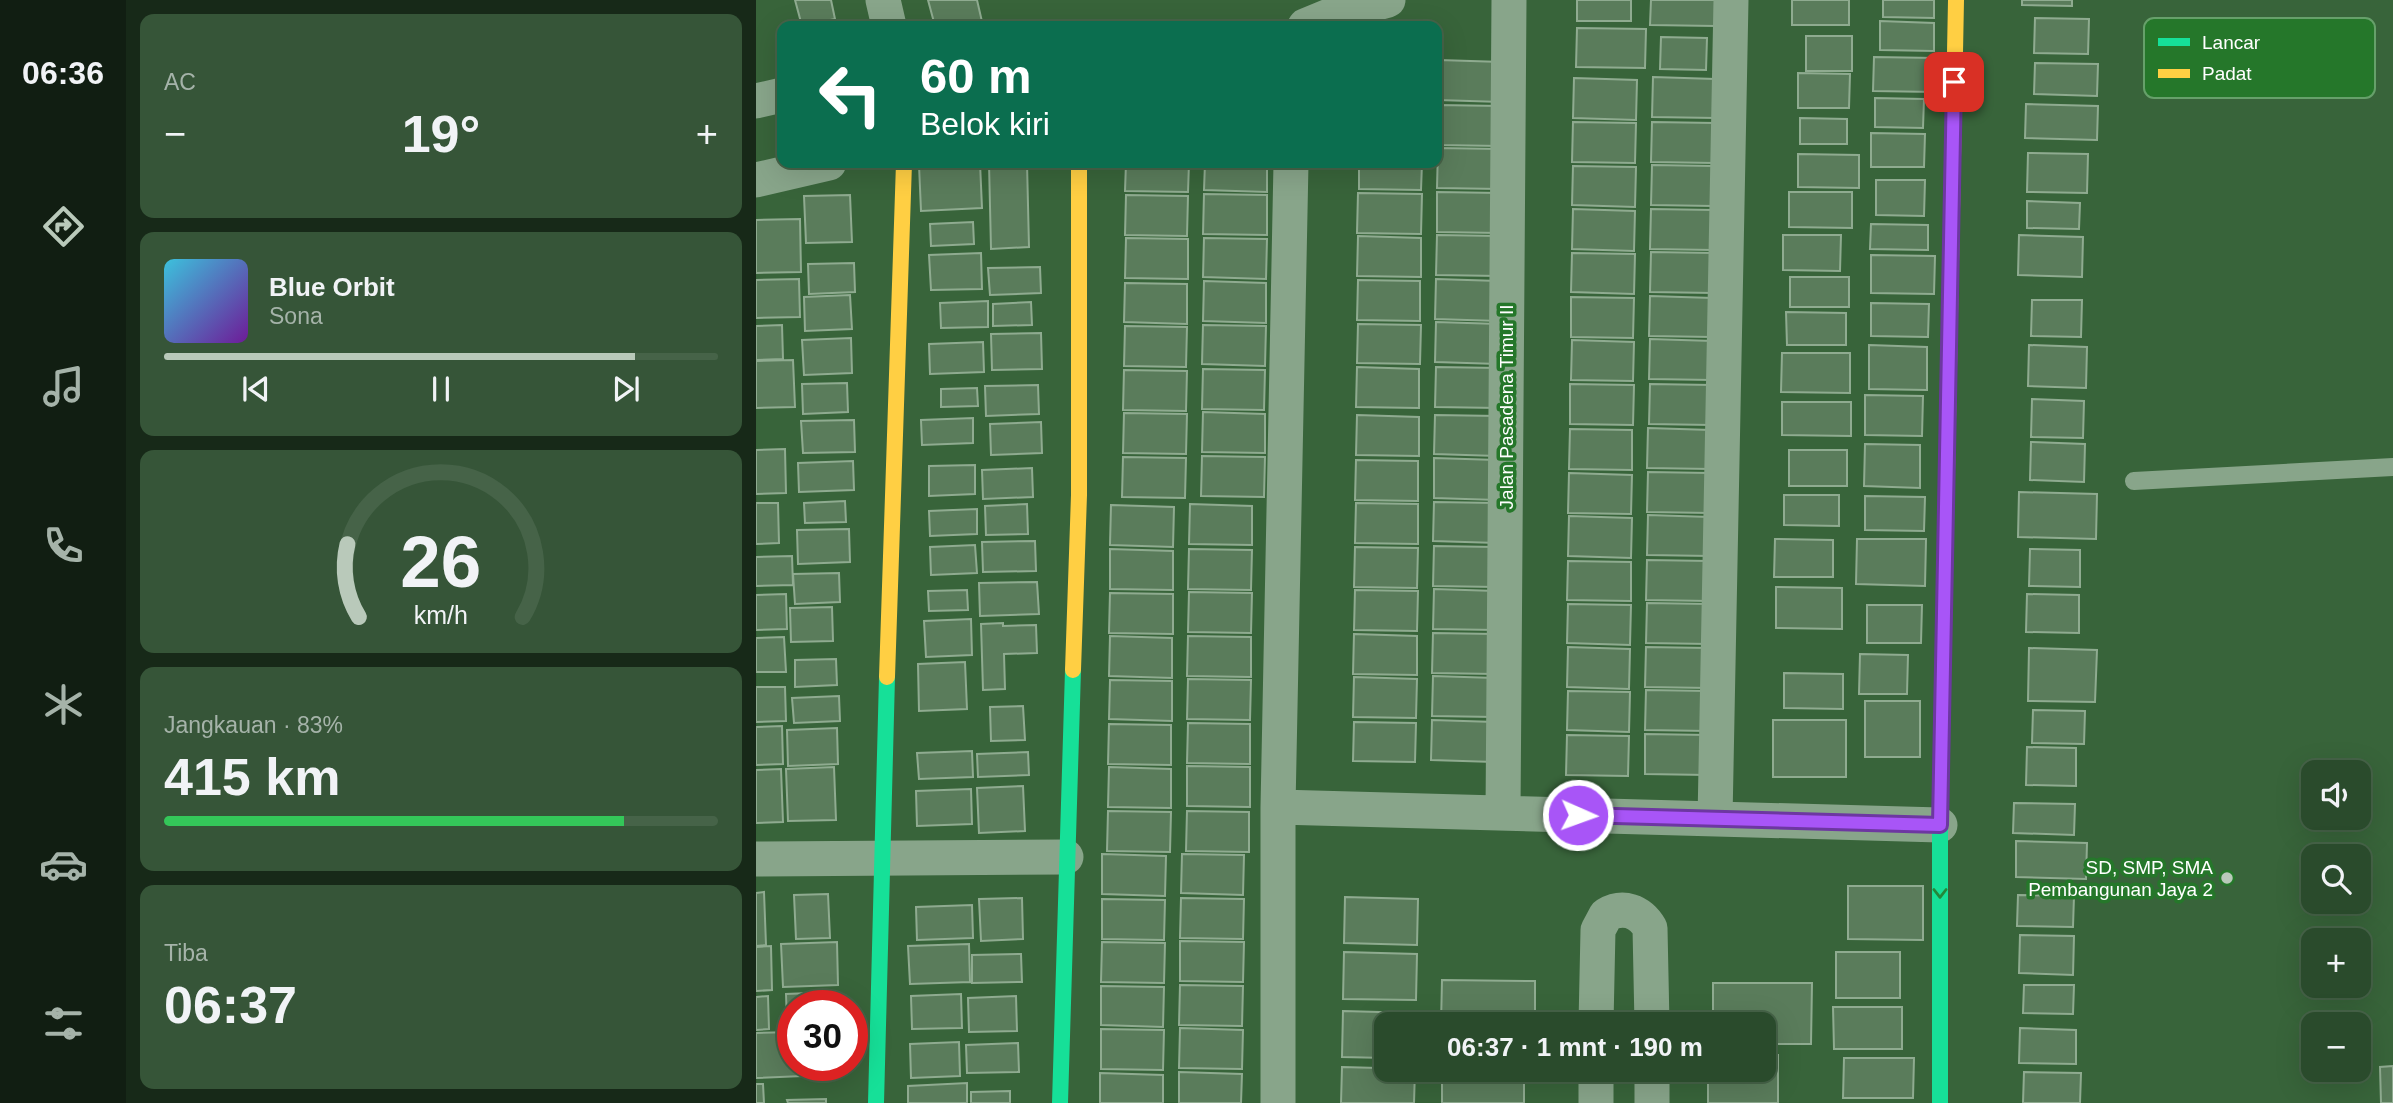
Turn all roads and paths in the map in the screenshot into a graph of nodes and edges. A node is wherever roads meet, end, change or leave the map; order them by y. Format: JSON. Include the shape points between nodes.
{"nodes":[{"id":1,"x":883,"y":0,"type":"edge"},
{"id":2,"x":1388,"y":0,"type":"edge"},
{"id":3,"x":1509,"y":0,"type":"edge"},
{"id":4,"x":1731,"y":0,"type":"edge"},
{"id":5,"x":1956,"y":0,"type":"edge"},
{"id":6,"x":888,"y":21,"type":"edge"},
{"id":7,"x":1317,"y":21,"type":"edge"},
{"id":8,"x":777,"y":95,"type":"edge"},
{"id":9,"x":756,"y":101,"type":"edge"},
{"id":10,"x":807,"y":168,"type":"edge"},
{"id":11,"x":904,"y":168,"type":"edge"},
{"id":12,"x":1079,"y":168,"type":"edge"},
{"id":13,"x":1291,"y":168,"type":"edge"},
{"id":14,"x":756,"y":180,"type":"edge"},
{"id":15,"x":2393,"y":467,"type":"edge"},
{"id":16,"x":2134,"y":481,"type":"dead end"},
{"id":17,"x":1278,"y":807,"type":"junction"},
{"id":18,"x":1503,"y":813,"type":"junction"},
{"id":19,"x":1715,"y":818,"type":"junction"},
{"id":20,"x":1940,"y":825,"type":"junction"},
{"id":21,"x":1066,"y":857,"type":"junction"},
{"id":22,"x":756,"y":859,"type":"edge"},
{"id":23,"x":881,"y":859,"type":"junction"},
{"id":24,"x":1596,"y":1010,"type":"edge"},
{"id":25,"x":1653,"y":1010,"type":"edge"},
{"id":26,"x":1596,"y":1082,"type":"edge"},
{"id":27,"x":1652,"y":1082,"type":"edge"},
{"id":28,"x":876,"y":1103,"type":"edge"},
{"id":29,"x":1060,"y":1103,"type":"edge"},
{"id":30,"x":1278,"y":1103,"type":"edge"},
{"id":31,"x":1596,"y":1103,"type":"edge"},
{"id":32,"x":1652,"y":1103,"type":"edge"},
{"id":33,"x":1940,"y":1103,"type":"edge"}],
"edges":[{"from":1,"to":6,"type":"street"},
{"from":2,"to":7,"type":"street"},
{"from":3,"to":18,"type":"street","name":"Jalan Pasadena Timur II"},
{"from":4,"to":19,"type":"street"},
{"from":5,"to":20,"type":"street"},
{"from":8,"to":9,"type":"street"},
{"from":10,"to":14,"type":"street"},
{"from":11,"to":23,"type":"street"},
{"from":12,"to":21,"type":"street","via":[[1079,495]]},
{"from":13,"to":17,"type":"street"},
{"from":15,"to":16,"type":"lane"},
{"from":17,"to":18,"type":"street"},
{"from":17,"to":30,"type":"street"},
{"from":18,"to":19,"type":"street"},
{"from":19,"to":20,"type":"street"},
{"from":20,"to":33,"type":"street","one_way":true},
{"from":21,"to":23,"type":"street"},
{"from":21,"to":29,"type":"street"},
{"from":22,"to":23,"type":"street"},
{"from":23,"to":28,"type":"street"},
{"from":24,"to":25,"type":"street"},
{"from":24,"to":25,"type":"street","via":[[1599,924],[1606,915],[1623,910],[1641,915],[1650,928]]},
{"from":26,"to":31,"type":"street"},
{"from":27,"to":32,"type":"street"}]}
